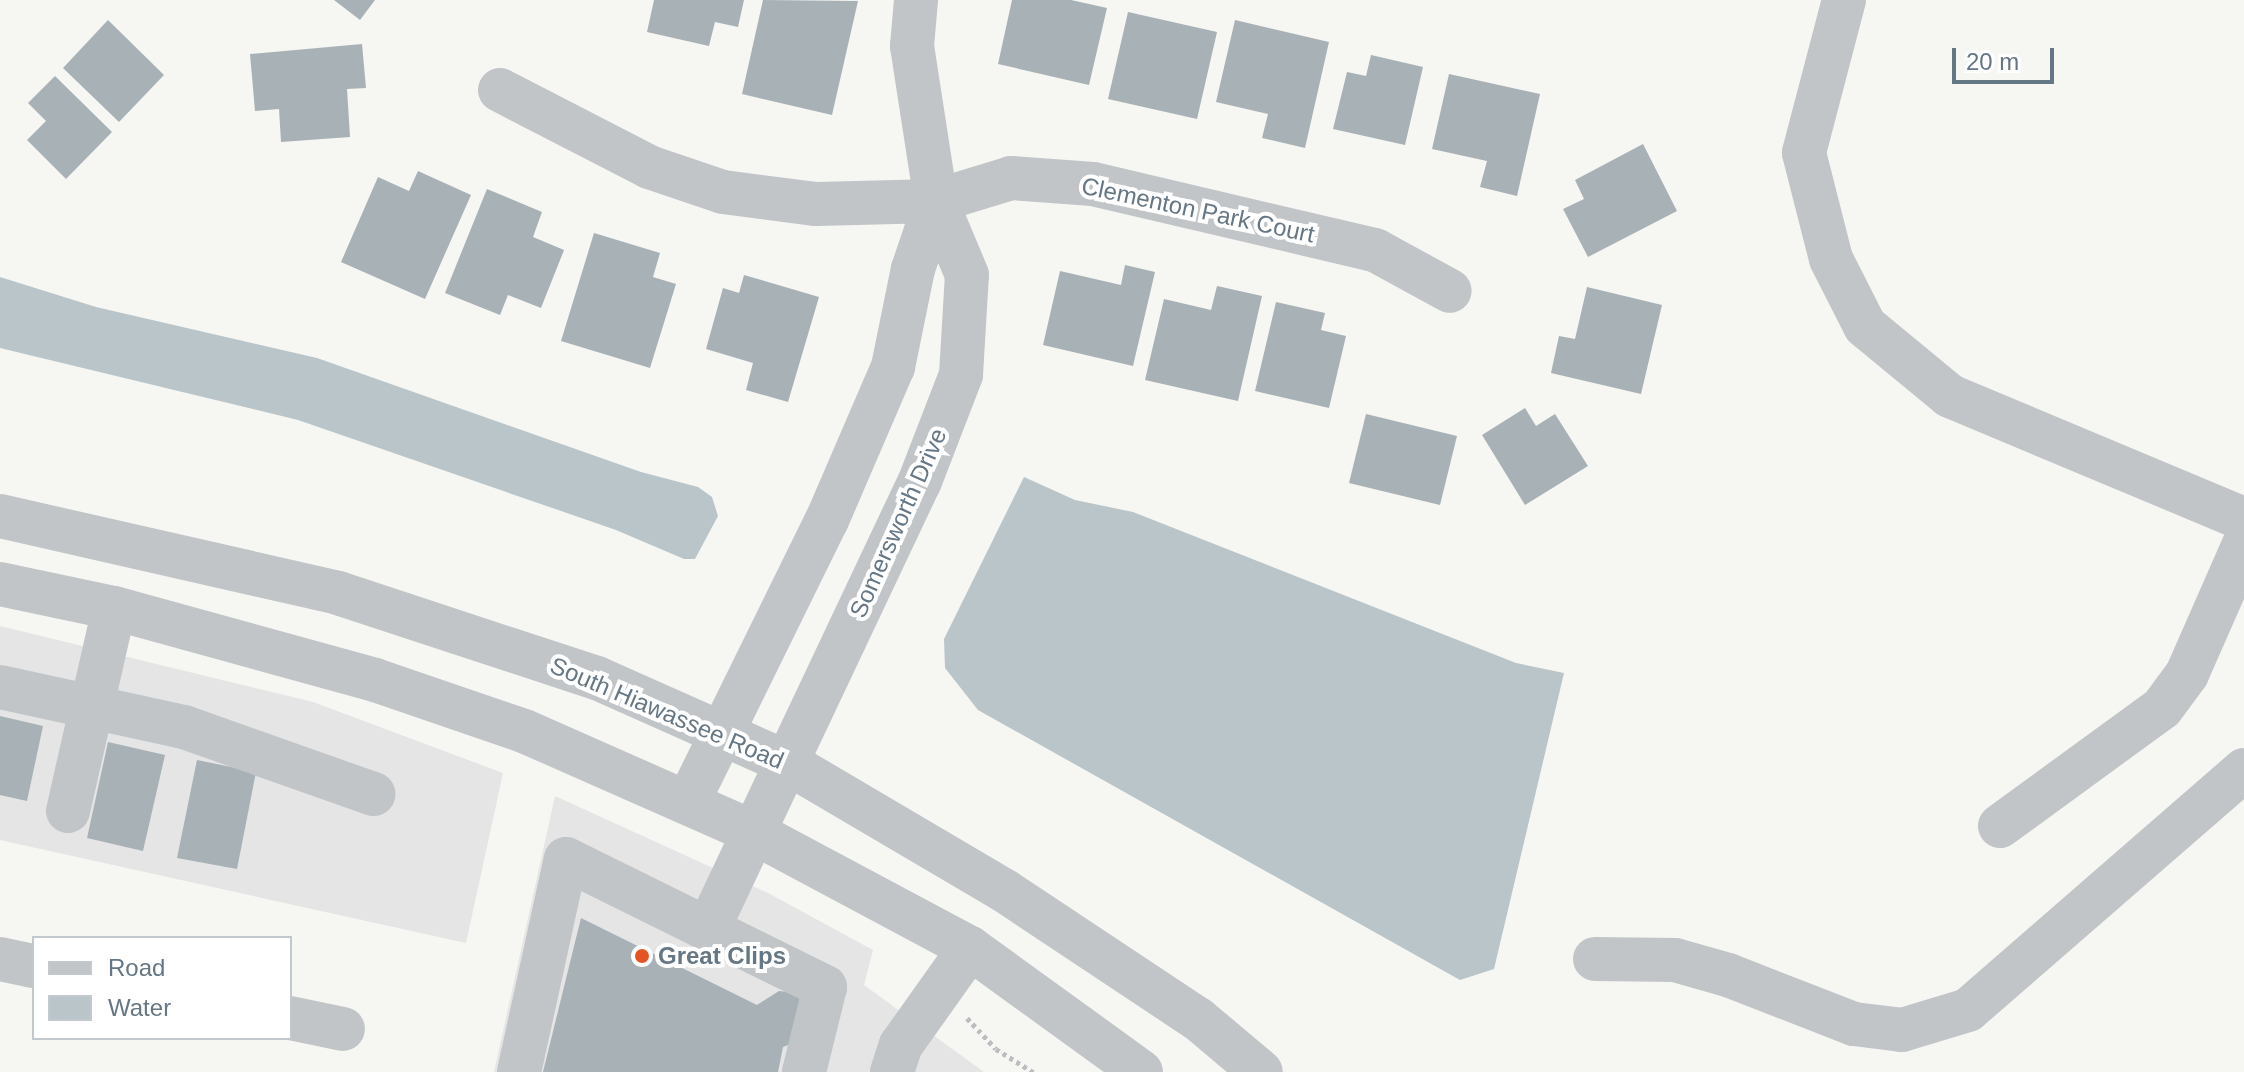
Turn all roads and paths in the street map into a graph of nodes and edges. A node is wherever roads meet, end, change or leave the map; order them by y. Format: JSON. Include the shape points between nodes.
{"nodes":[{"id":1,"x":916,"y":0,"type":"edge"},
{"id":2,"x":1844,"y":0,"type":"edge"},
{"id":3,"x":500,"y":90,"type":"dead end"},
{"id":4,"x":936,"y":201,"type":"junction"},
{"id":5,"x":1450,"y":291,"type":"dead end"},
{"id":6,"x":0,"y":516,"type":"edge"},
{"id":7,"x":2244,"y":519,"type":"edge"},
{"id":8,"x":2244,"y":544,"type":"edge"},
{"id":9,"x":0,"y":584,"type":"edge"},
{"id":10,"x":114,"y":608,"type":"junction"},
{"id":11,"x":0,"y":687,"type":"edge"},
{"id":12,"x":93,"y":703,"type":"junction"},
{"id":13,"x":722,"y":734,"type":"junction"},
{"id":14,"x":786,"y":762,"type":"junction"},
{"id":15,"x":2244,"y":770,"type":"edge"},
{"id":16,"x":373,"y":794,"type":"dead end"},
{"id":17,"x":688,"y":802,"type":"junction"},
{"id":18,"x":68,"y":811,"type":"dead end"},
{"id":19,"x":2000,"y":826,"type":"dead end"},
{"id":20,"x":751,"y":831,"type":"junction"},
{"id":21,"x":709,"y":927,"type":"junction"},
{"id":22,"x":970,"y":948,"type":"junction"},
{"id":23,"x":0,"y":959,"type":"edge"},
{"id":24,"x":1595,"y":959,"type":"dead end"},
{"id":25,"x":32,"y":966,"type":"edge"},
{"id":26,"x":961,"y":1010,"type":"dead end"},
{"id":27,"x":292,"y":1018,"type":"edge"},
{"id":28,"x":343,"y":1029,"type":"dead end"},
{"id":29,"x":519,"y":1072,"type":"edge"},
{"id":30,"x":804,"y":1072,"type":"edge"},
{"id":31,"x":892,"y":1072,"type":"edge"},
{"id":32,"x":1033,"y":1072,"type":"edge"},
{"id":33,"x":1141,"y":1072,"type":"edge"},
{"id":34,"x":1261,"y":1072,"type":"edge"}],
"edges":[{"from":1,"to":4,"type":"street","name":"Somersworth Drive","via":[[912,46]]},
{"from":2,"to":7,"type":"street","via":[[1804,153],[1831,259],[1865,326],[1950,396]]},
{"from":3,"to":4,"type":"street","name":"Clementon Park Court","via":[[649,167],[723,192],[816,204]]},
{"from":4,"to":5,"type":"street","name":"Clementon Park Court","via":[[1011,178],[1093,184],[1375,250]]},
{"from":4,"to":13,"type":"street","name":"Somersworth Drive","via":[[913,269],[893,367],[827,520]]},
{"from":4,"to":14,"type":"street","name":"Somersworth Drive","via":[[967,275],[961,375],[920,481]]},
{"from":6,"to":13,"type":"street","name":"South Hiawassee Road","via":[[338,593],[597,678]]},
{"from":8,"to":19,"type":"street","via":[[2187,674],[2162,708]]},
{"from":9,"to":10,"type":"street"},
{"from":10,"to":12,"type":"street"},
{"from":10,"to":17,"type":"street","via":[[375,680],[524,731]]},
{"from":11,"to":12,"type":"street"},
{"from":12,"to":16,"type":"street","via":[[281,758]]},
{"from":12,"to":18,"type":"street"},
{"from":13,"to":14,"type":"street","name":"South Hiawassee Road"},
{"from":13,"to":17,"type":"street","name":"Somersworth Drive"},
{"from":14,"to":20,"type":"street","name":"Somersworth Drive"},
{"from":14,"to":34,"type":"street","name":"South Hiawassee Road","via":[[1005,891],[1198,1019]]},
{"from":15,"to":24,"type":"street","via":[[1968,1010],[1902,1030],[1854,1024],[1675,960]]},
{"from":17,"to":20,"type":"street"},
{"from":20,"to":21,"type":"street","name":"Somersworth Drive"},
{"from":20,"to":22,"type":"street"},
{"from":21,"to":29,"type":"street","via":[[566,859]]},
{"from":21,"to":30,"type":"street","via":[[825,987]]},
{"from":22,"to":31,"type":"street","via":[[901,1045]]},
{"from":22,"to":33,"type":"street"},
{"from":23,"to":25,"type":"street"},
{"from":26,"to":32,"type":"path","via":[[996,1049]]},
{"from":27,"to":28,"type":"street"}]}
